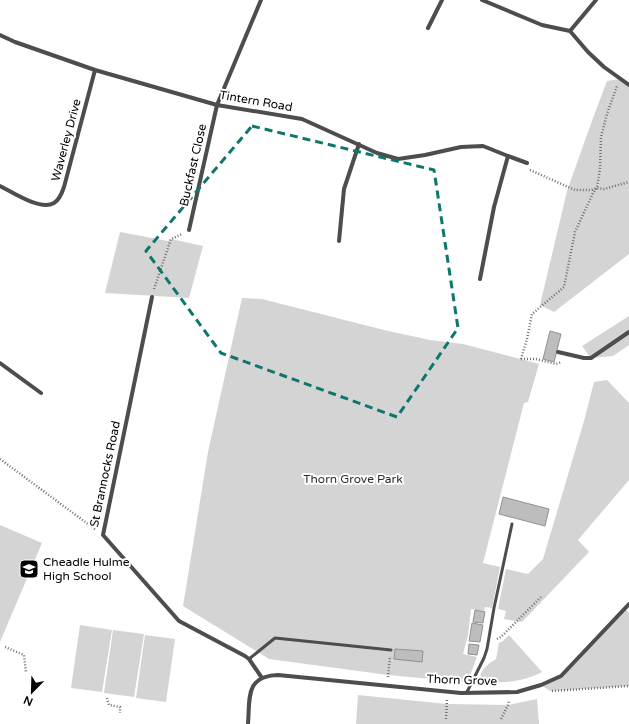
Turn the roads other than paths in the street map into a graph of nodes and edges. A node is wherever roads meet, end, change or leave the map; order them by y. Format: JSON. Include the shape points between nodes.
{"nodes":[{"id":1,"x":262,"y":0,"type":"edge"},
{"id":2,"x":442,"y":0,"type":"edge"},
{"id":3,"x":482,"y":0,"type":"edge"},
{"id":4,"x":596,"y":0,"type":"edge"},
{"id":5,"x":428,"y":28,"type":"dead end"},
{"id":6,"x":570,"y":31,"type":"junction"},
{"id":7,"x":0,"y":35,"type":"edge"},
{"id":8,"x":95,"y":70,"type":"junction"},
{"id":9,"x":629,"y":85,"type":"edge"},
{"id":10,"x":217,"y":105,"type":"junction"},
{"id":11,"x":359,"y":144,"type":"junction"},
{"id":12,"x":508,"y":156,"type":"junction"},
{"id":13,"x":527,"y":163,"type":"road end"},
{"id":14,"x":0,"y":186,"type":"edge"},
{"id":15,"x":189,"y":230,"type":"road end"},
{"id":16,"x":339,"y":241,"type":"dead end"},
{"id":17,"x":480,"y":279,"type":"dead end"},
{"id":18,"x":152,"y":298,"type":"road end"},
{"id":19,"x":629,"y":332,"type":"edge"},
{"id":20,"x":558,"y":352,"type":"dead end"},
{"id":21,"x":0,"y":363,"type":"edge"},
{"id":22,"x":41,"y":393,"type":"dead end"},
{"id":23,"x":512,"y":524,"type":"dead end"},
{"id":24,"x":629,"y":604,"type":"edge"},
{"id":25,"x":625,"y":609,"type":"junction"},
{"id":26,"x":629,"y":613,"type":"edge"},
{"id":27,"x":391,"y":650,"type":"road end"},
{"id":28,"x":249,"y":659,"type":"junction"},
{"id":29,"x":262,"y":678,"type":"junction"},
{"id":30,"x":468,"y":692,"type":"junction"},
{"id":31,"x":248,"y":724,"type":"edge"}],
"edges":[{"from":1,"to":10,"type":"street","name":"Buckfast Close"},
{"from":2,"to":5,"type":"street"},
{"from":3,"to":6,"type":"street","via":[[542,26]]},
{"from":4,"to":6,"type":"street"},
{"from":6,"to":9,"type":"street","via":[[604,68]]},
{"from":7,"to":8,"type":"street","name":"Tintern Road"},
{"from":8,"to":10,"type":"street","name":"Tintern Road"},
{"from":8,"to":14,"type":"street","name":"Waverley Drive","via":[[60,196],[54,203],[45,205],[27,200]]},
{"from":10,"to":11,"type":"street","name":"Tintern Road","via":[[302,119]]},
{"from":10,"to":15,"type":"street","name":"Buckfast Close"},
{"from":11,"to":12,"type":"street","name":"Tintern Road","via":[[398,159],[425,156],[461,147],[483,146]]},
{"from":11,"to":16,"type":"street","via":[[344,189]]},
{"from":12,"to":13,"type":"street","name":"Tintern Road"},
{"from":12,"to":17,"type":"street","via":[[494,207]]},
{"from":18,"to":28,"type":"street","name":"St Brannocks Road","via":[[103,535],[179,621]]},
{"from":19,"to":20,"type":"street","via":[[591,358]]},
{"from":21,"to":22,"type":"street"},
{"from":23,"to":30,"type":"lane","via":[[488,643]]},
{"from":24,"to":25,"type":"street","name":"Thorn Grove"},
{"from":25,"to":26,"type":"street"},
{"from":25,"to":30,"type":"street","name":"Thorn Grove","via":[[561,676],[517,692]]},
{"from":27,"to":28,"type":"lane","via":[[275,638]]},
{"from":28,"to":29,"type":"street","name":"St Brannocks Road"},
{"from":29,"to":30,"type":"street","name":"Thorn Grove","via":[[278,676]]},
{"from":29,"to":31,"type":"street","via":[[255,683],[251,692]]}]}
